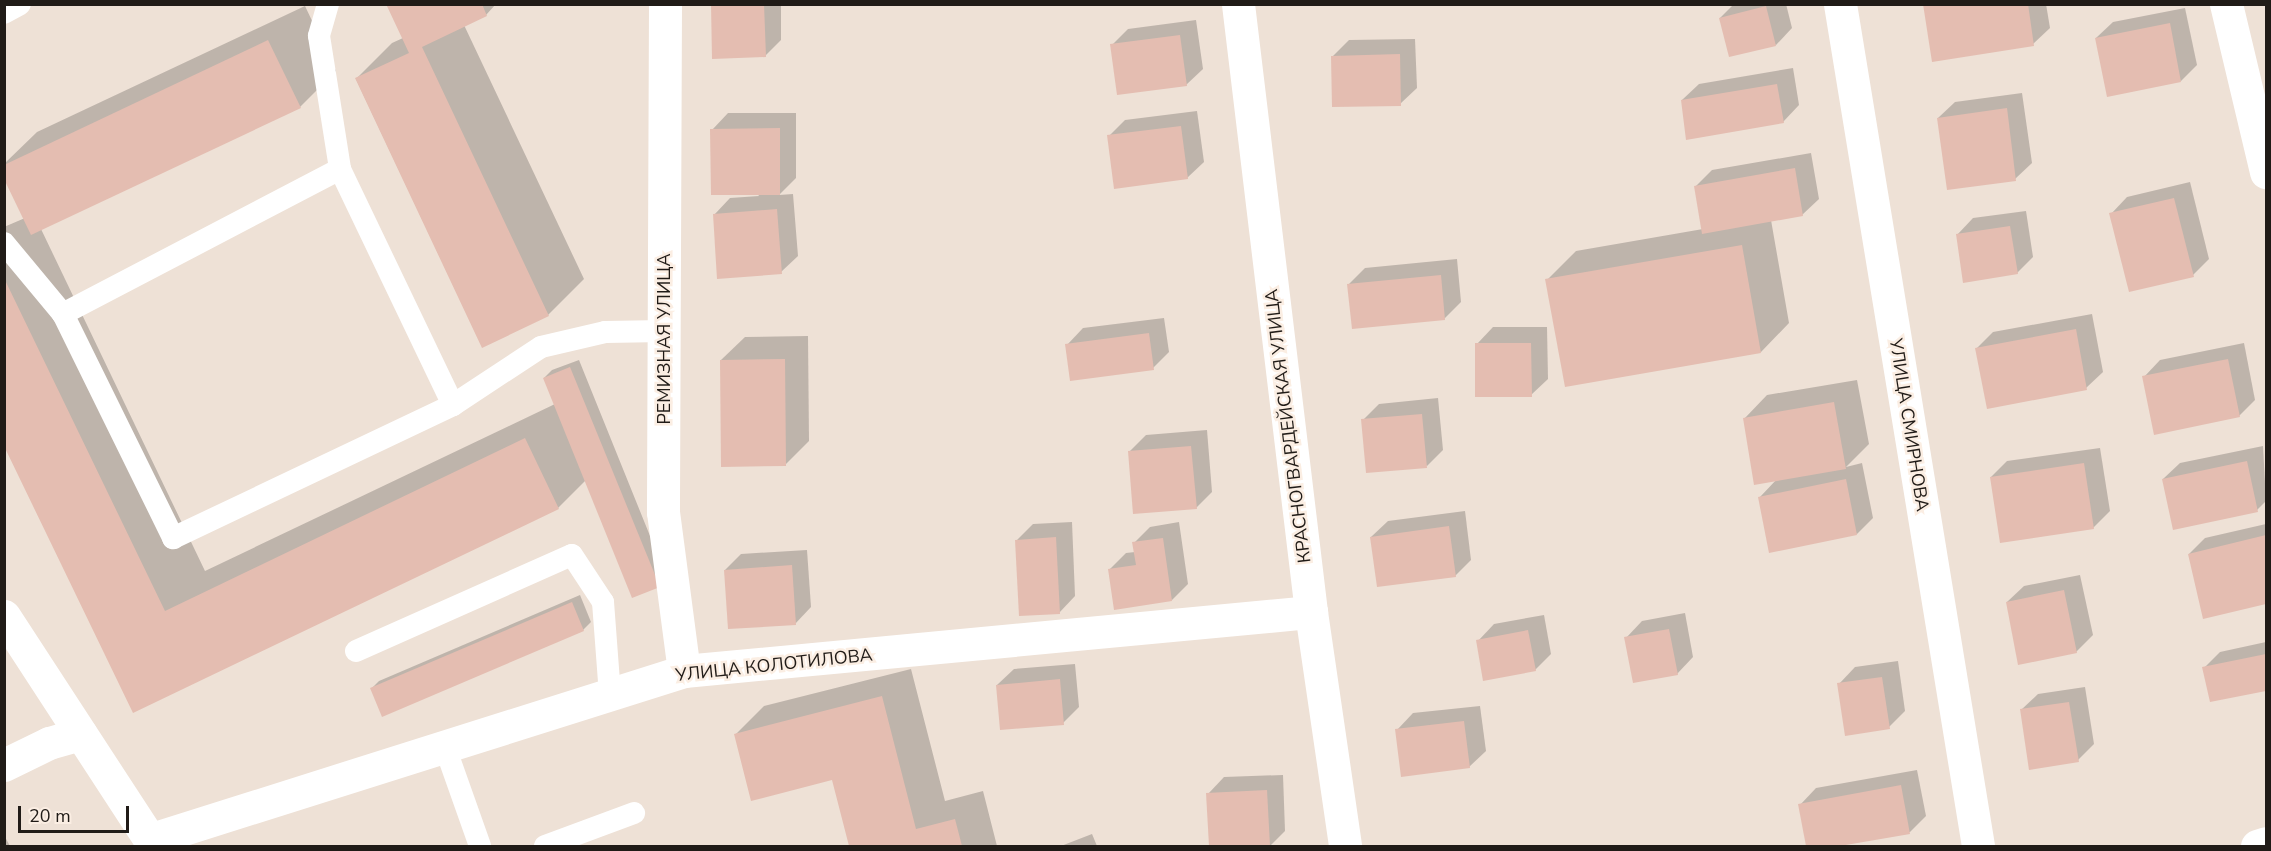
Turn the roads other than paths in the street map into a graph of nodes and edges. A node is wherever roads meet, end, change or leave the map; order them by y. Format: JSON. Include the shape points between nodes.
{"nodes":[{"id":1,"x":20,"y":4,"type":"edge"},
{"id":2,"x":328,"y":4,"type":"edge"},
{"id":3,"x":665,"y":4,"type":"edge"},
{"id":4,"x":1238,"y":4,"type":"edge"},
{"id":5,"x":1840,"y":4,"type":"edge"},
{"id":6,"x":2226,"y":4,"type":"edge"},
{"id":7,"x":4,"y":13,"type":"edge"},
{"id":8,"x":340,"y":169,"type":"junction"},
{"id":9,"x":2266,"y":172,"type":"edge"},
{"id":10,"x":4,"y":243,"type":"edge"},
{"id":11,"x":63,"y":314,"type":"junction"},
{"id":12,"x":664,"y":331,"type":"junction"},
{"id":13,"x":453,"y":405,"type":"junction"},
{"id":14,"x":1311,"y":612,"type":"junction"},
{"id":15,"x":4,"y":616,"type":"edge"},
{"id":16,"x":356,"y":651,"type":"dead end"},
{"id":17,"x":684,"y":671,"type":"junction"},
{"id":18,"x":610,"y":695,"type":"junction"},
{"id":19,"x":81,"y":734,"type":"junction"},
{"id":20,"x":445,"y":747,"type":"junction"},
{"id":21,"x":4,"y":765,"type":"edge"},
{"id":22,"x":634,"y":813,"type":"dead end"},
{"id":23,"x":153,"y":843,"type":"edge"},
{"id":24,"x":480,"y":846,"type":"edge"},
{"id":25,"x":545,"y":846,"type":"edge"},
{"id":26,"x":1345,"y":846,"type":"edge"},
{"id":27,"x":1978,"y":846,"type":"edge"}],
"edges":[{"from":1,"to":7,"type":"lane"},
{"from":2,"to":8,"type":"lane","via":[[319,36]]},
{"from":3,"to":12,"type":"street","name":"РЕМИЗНАЯ УЛИЦА"},
{"from":4,"to":14,"type":"street","name":"КРАСНОГВАРДЕЙСКАЯ УЛИЦА"},
{"from":5,"to":27,"type":"street","name":"УЛИЦА СМИРНОВА"},
{"from":6,"to":9,"type":"street"},
{"from":8,"to":11,"type":"lane"},
{"from":8,"to":13,"type":"lane"},
{"from":10,"to":11,"type":"lane"},
{"from":11,"to":13,"type":"lane","via":[[173,538]]},
{"from":12,"to":13,"type":"lane","via":[[605,332],[540,347]]},
{"from":12,"to":17,"type":"street","name":"РЕМИЗНАЯ УЛИЦА","via":[[663,512]]},
{"from":14,"to":17,"type":"street","name":"УЛИЦА КОЛОТИЛОВА"},
{"from":14,"to":26,"type":"street","name":"КРАСНОГВАРДЕЙСКАЯ УЛИЦА"},
{"from":15,"to":19,"type":"street"},
{"from":16,"to":18,"type":"lane","via":[[572,555],[603,602]]},
{"from":17,"to":18,"type":"street","name":"УЛИЦА КОЛОТИЛОВА"},
{"from":18,"to":20,"type":"street","name":"УЛИЦА КОЛОТИЛОВА"},
{"from":19,"to":21,"type":"street","via":[[49,742]]},
{"from":19,"to":23,"type":"street"},
{"from":20,"to":23,"type":"street","name":"УЛИЦА КОЛОТИЛОВА"},
{"from":20,"to":24,"type":"lane"},
{"from":22,"to":25,"type":"lane"}]}
